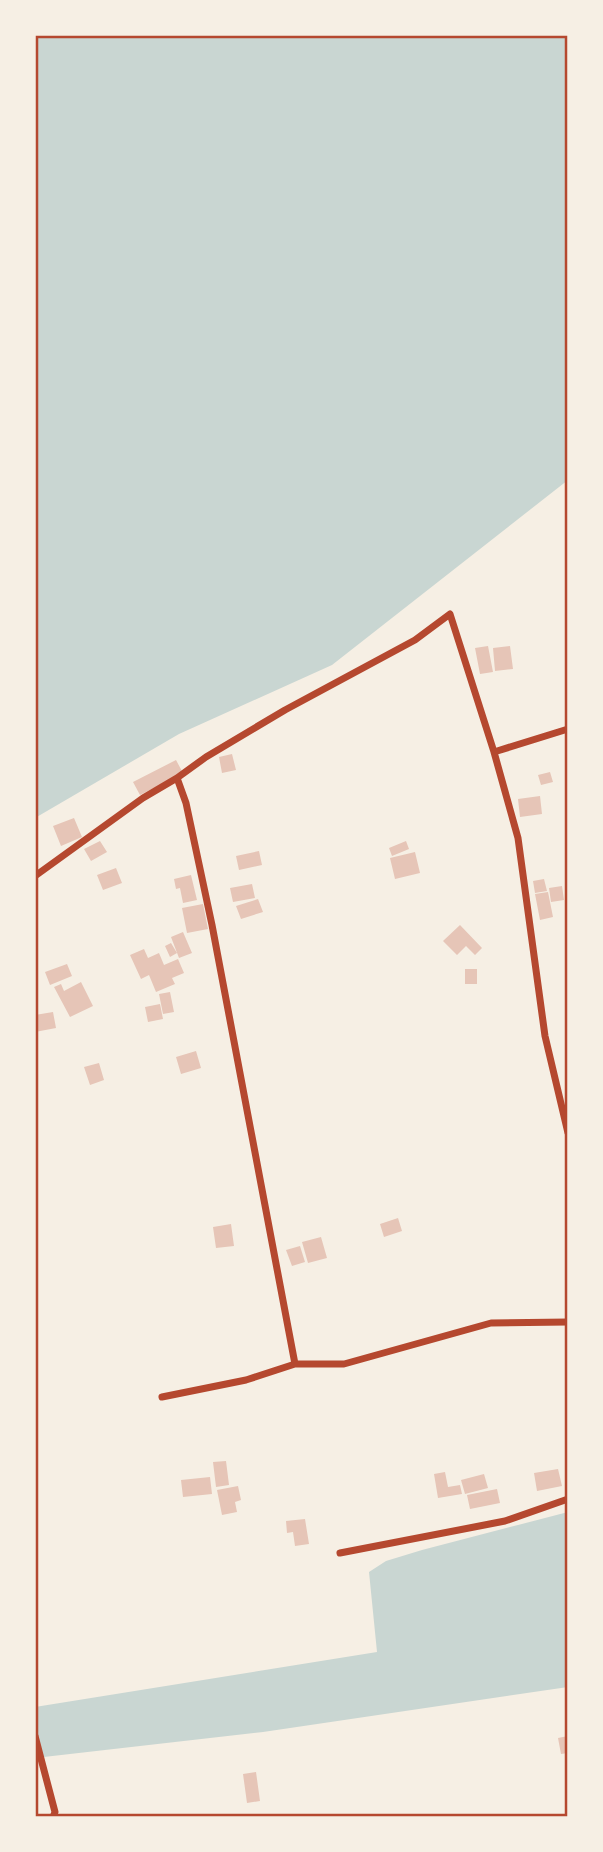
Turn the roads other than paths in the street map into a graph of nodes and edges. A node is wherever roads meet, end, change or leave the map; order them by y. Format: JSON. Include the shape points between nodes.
{"nodes":[{"id":1,"x":568,"y":729,"type":"edge"},
{"id":2,"x":494,"y":752,"type":"junction"},
{"id":3,"x":177,"y":778,"type":"junction"},
{"id":4,"x":35,"y":876,"type":"edge"},
{"id":5,"x":568,"y":1133,"type":"edge"},
{"id":6,"x":568,"y":1322,"type":"edge"},
{"id":7,"x":295,"y":1364,"type":"junction"},
{"id":8,"x":162,"y":1396,"type":"dead end"},
{"id":9,"x":568,"y":1499,"type":"edge"},
{"id":10,"x":340,"y":1553,"type":"dead end"},
{"id":11,"x":35,"y":1736,"type":"edge"},
{"id":12,"x":53,"y":1817,"type":"edge"}],
"edges":[{"from":1,"to":2,"type":"street"},
{"from":2,"to":3,"type":"street","via":[[450,614],[415,640],[285,710]]},
{"from":2,"to":5,"type":"street","via":[[518,838],[545,1036]]},
{"from":3,"to":4,"type":"street","via":[[143,797]]},
{"from":3,"to":7,"type":"street","via":[[212,925]]},
{"from":6,"to":7,"type":"street","via":[[491,1323],[344,1364]]},
{"from":7,"to":8,"type":"street","via":[[246,1380]]},
{"from":9,"to":10,"type":"street","via":[[505,1521]]},
{"from":11,"to":12,"type":"street"}]}
